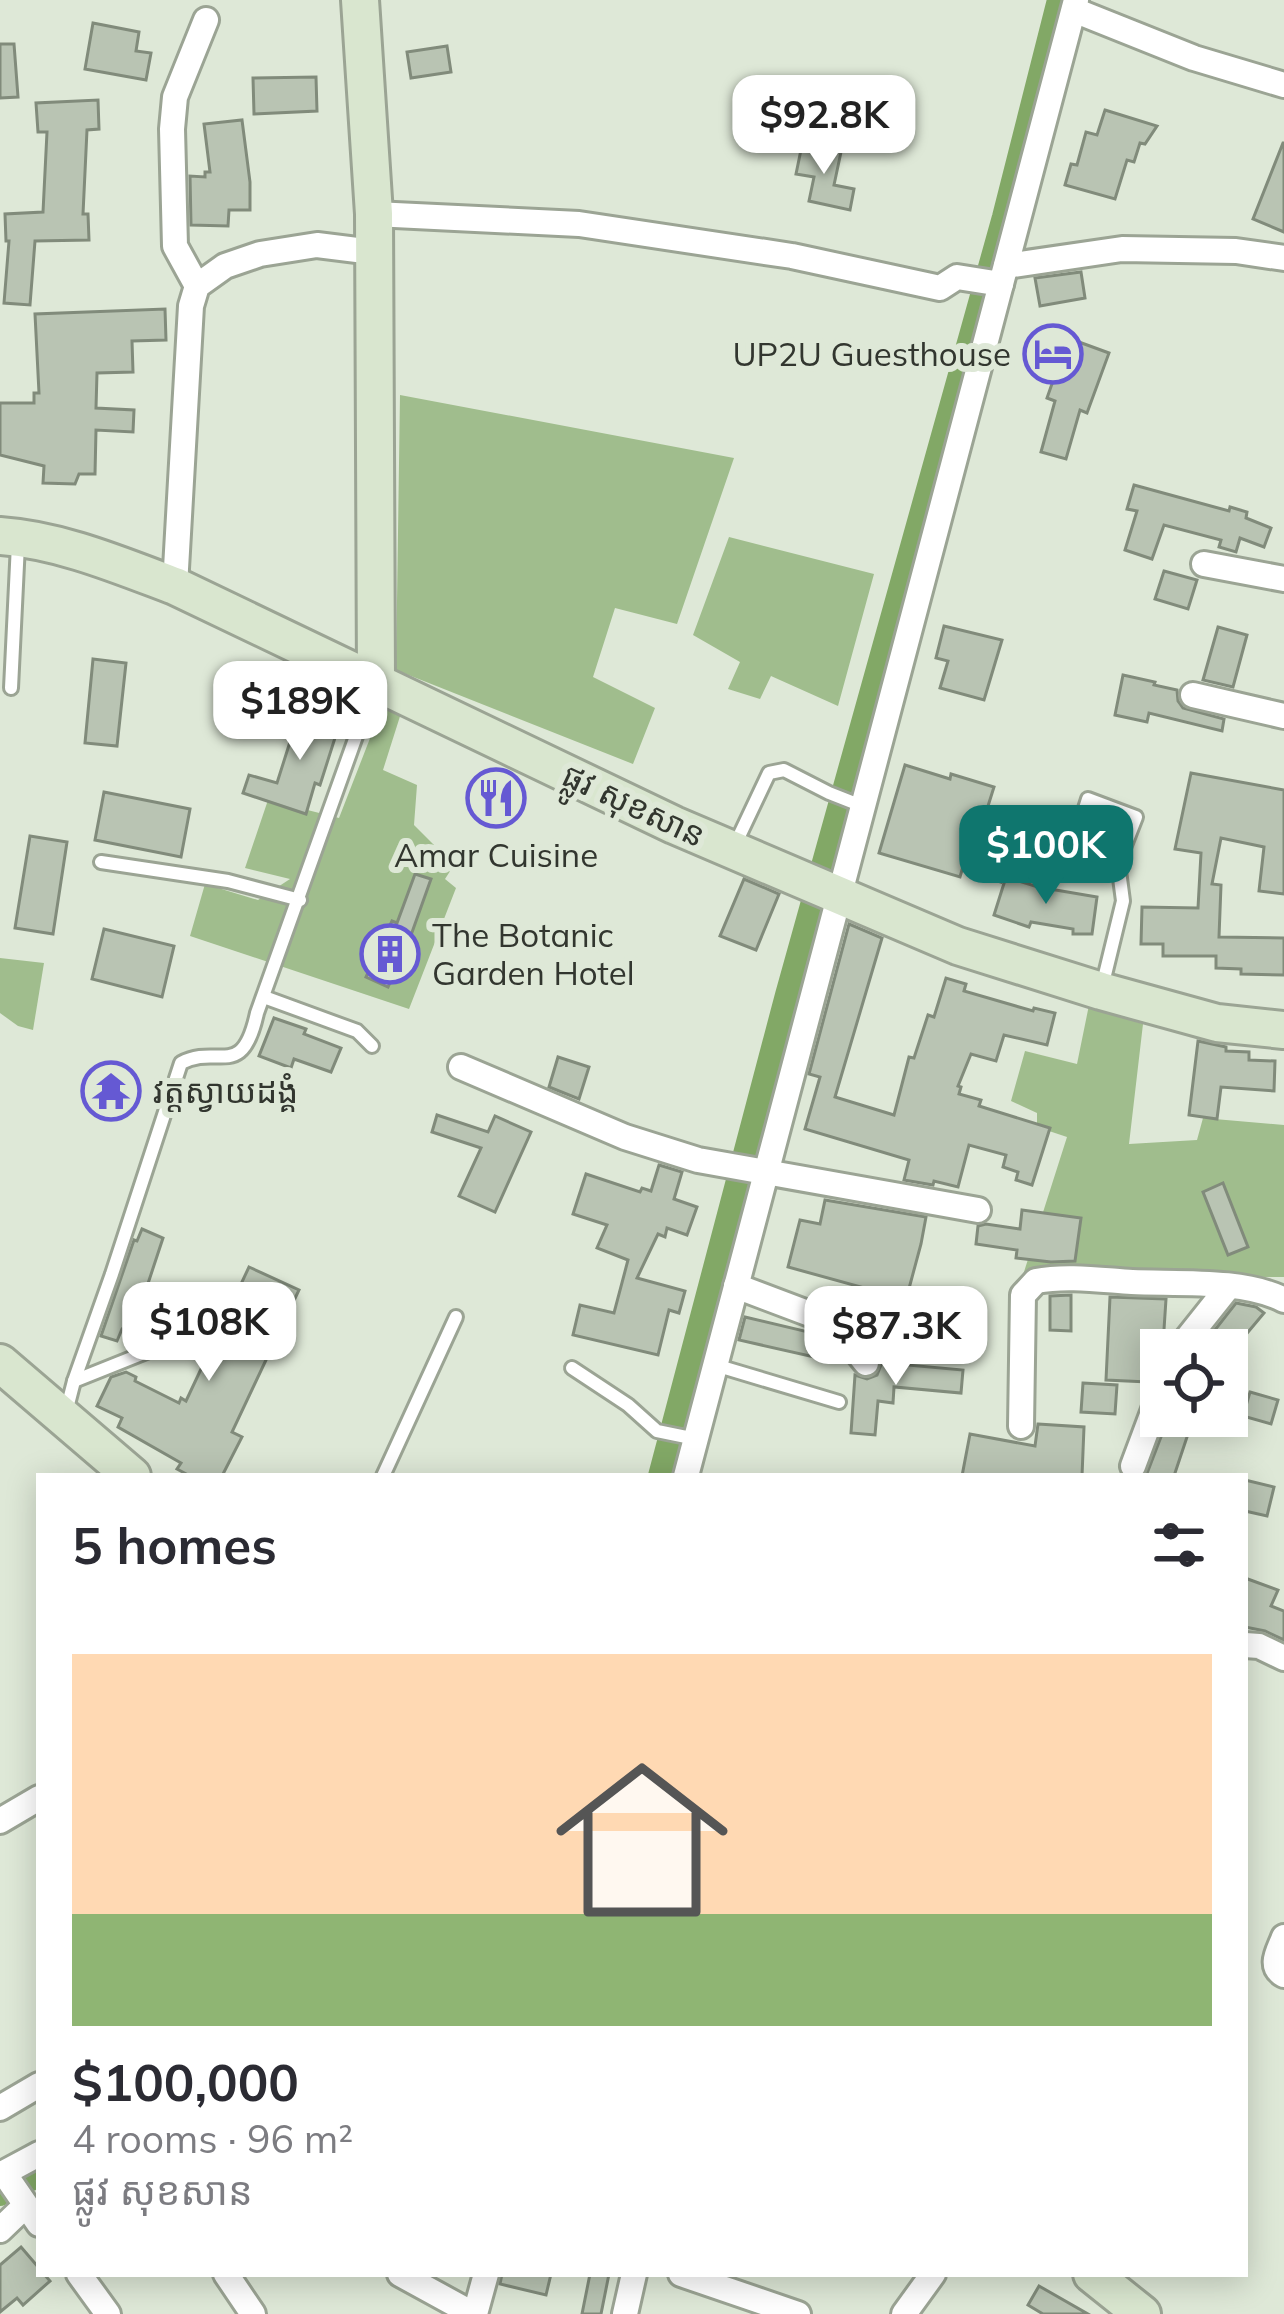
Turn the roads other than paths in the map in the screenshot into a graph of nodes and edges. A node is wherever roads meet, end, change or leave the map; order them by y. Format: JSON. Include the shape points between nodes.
{"nodes":[{"id":1,"x":360,"y":0,"type":"edge"},
{"id":2,"x":1075,"y":5,"type":"edge"},
{"id":3,"x":206,"y":20,"type":"dead end"},
{"id":4,"x":1284,"y":85,"type":"edge"},
{"id":5,"x":374,"y":214,"type":"junction"},
{"id":6,"x":373,"y":252,"type":"junction"},
{"id":7,"x":1284,"y":258,"type":"edge"},
{"id":8,"x":990,"y":277,"type":"junction"},
{"id":9,"x":197,"y":286,"type":"junction"},
{"id":10,"x":9,"y":536,"type":"edge"},
{"id":11,"x":1204,"y":564,"type":"dead end"},
{"id":12,"x":1284,"y":579,"type":"edge"},
{"id":13,"x":175,"y":586,"type":"junction"},
{"id":14,"x":376,"y":680,"type":"junction"},
{"id":15,"x":11,"y":688,"type":"dead end"},
{"id":16,"x":1193,"y":695,"type":"dead end"},
{"id":17,"x":1284,"y":716,"type":"edge"},
{"id":18,"x":858,"y":804,"type":"junction"},
{"id":19,"x":732,"y":850,"type":"junction"},
{"id":20,"x":101,"y":862,"type":"dead end"},
{"id":21,"x":1118,"y":863,"type":"junction"},
{"id":22,"x":824,"y":890,"type":"junction"},
{"id":23,"x":300,"y":899,"type":"junction"},
{"id":24,"x":1101,"y":991,"type":"junction"},
{"id":25,"x":264,"y":997,"type":"junction"},
{"id":26,"x":1284,"y":1030,"type":"edge"},
{"id":27,"x":372,"y":1046,"type":"dead end"},
{"id":28,"x":461,"y":1067,"type":"dead end"},
{"id":29,"x":751,"y":1171,"type":"junction"},
{"id":30,"x":978,"y":1210,"type":"dead end"},
{"id":31,"x":736,"y":1286,"type":"junction"},
{"id":32,"x":1229,"y":1286,"type":"junction"},
{"id":33,"x":194,"y":1296,"type":"dead end"},
{"id":34,"x":1284,"y":1300,"type":"edge"},
{"id":35,"x":456,"y":1317,"type":"dead end"},
{"id":36,"x":1195,"y":1329,"type":"edge"},
{"id":37,"x":866,"y":1363,"type":"dead end"},
{"id":38,"x":715,"y":1365,"type":"junction"},
{"id":39,"x":572,"y":1368,"type":"dead end"},
{"id":40,"x":8,"y":1381,"type":"edge"},
{"id":41,"x":74,"y":1381,"type":"junction"},
{"id":42,"x":839,"y":1402,"type":"dead end"},
{"id":43,"x":64,"y":1419,"type":"junction"},
{"id":44,"x":1021,"y":1426,"type":"dead end"},
{"id":45,"x":688,"y":1437,"type":"junction"},
{"id":46,"x":1144,"y":1437,"type":"edge"},
{"id":47,"x":1133,"y":1466,"type":"dead end"},
{"id":48,"x":128,"y":1473,"type":"edge"},
{"id":49,"x":384,"y":1473,"type":"edge"},
{"id":50,"x":686,"y":1473,"type":"edge"},
{"id":51,"x":1248,"y":1645,"type":"edge"},
{"id":52,"x":1284,"y":1658,"type":"edge"},
{"id":53,"x":36,"y":1804,"type":"edge"},
{"id":54,"x":0,"y":1821,"type":"edge"},
{"id":55,"x":1284,"y":1937,"type":"edge"},
{"id":56,"x":1284,"y":1975,"type":"edge"},
{"id":57,"x":36,"y":2087,"type":"edge"},
{"id":58,"x":0,"y":2108,"type":"edge"},
{"id":59,"x":36,"y":2159,"type":"edge"},
{"id":60,"x":16,"y":2192,"type":"edge"},
{"id":61,"x":0,"y":2230,"type":"edge"},
{"id":62,"x":81,"y":2277,"type":"edge"},
{"id":63,"x":228,"y":2277,"type":"edge"},
{"id":64,"x":406,"y":2277,"type":"edge"},
{"id":65,"x":485,"y":2277,"type":"edge"},
{"id":66,"x":633,"y":2277,"type":"edge"},
{"id":67,"x":689,"y":2277,"type":"edge"},
{"id":68,"x":931,"y":2277,"type":"edge"},
{"id":69,"x":1096,"y":2277,"type":"edge"},
{"id":70,"x":109,"y":2314,"type":"edge"},
{"id":71,"x":253,"y":2314,"type":"edge"},
{"id":72,"x":474,"y":2314,"type":"edge"},
{"id":73,"x":626,"y":2314,"type":"edge"},
{"id":74,"x":798,"y":2314,"type":"edge"},
{"id":75,"x":904,"y":2314,"type":"edge"},
{"id":76,"x":1142,"y":2314,"type":"edge"}],
"edges":[{"from":1,"to":5,"type":"street"},
{"from":2,"to":4,"type":"street","via":[[1194,58]]},
{"from":2,"to":8,"type":"street"},
{"from":3,"to":9,"type":"street","via":[[175,97],[172,129],[175,246]]},
{"from":5,"to":6,"type":"street"},
{"from":5,"to":8,"type":"street","via":[[579,224],[940,288],[957,277]]},
{"from":6,"to":9,"type":"street","via":[[317,245],[260,254]]},
{"from":6,"to":14,"type":"street"},
{"from":7,"to":8,"type":"street","via":[[1123,249]]},
{"from":8,"to":18,"type":"street"},
{"from":9,"to":13,"type":"street"},
{"from":10,"to":13,"type":"street","name":"ផ្លូវ សុខសាន"},
{"from":10,"to":15,"type":"lane"},
{"from":11,"to":12,"type":"street"},
{"from":13,"to":14,"type":"street","name":"ផ្លូវ សុខសាន"},
{"from":14,"to":19,"type":"street","name":"ផ្លូវ សុខសាន"},
{"from":14,"to":23,"type":"lane"},
{"from":16,"to":17,"type":"street"},
{"from":18,"to":19,"type":"lane","via":[[784,770],[769,773]]},
{"from":18,"to":22,"type":"street"},
{"from":19,"to":22,"type":"street","name":"ផ្លូវ សុខសាន"},
{"from":20,"to":23,"type":"lane"},
{"from":21,"to":21,"type":"lane","via":[[1074,843],[1088,799],[1136,817]]},
{"from":21,"to":24,"type":"lane","via":[[1123,901]]},
{"from":22,"to":24,"type":"street","name":"ផ្លូវ សុខសាន","via":[[958,946]]},
{"from":22,"to":29,"type":"street"},
{"from":23,"to":25,"type":"lane"},
{"from":24,"to":26,"type":"street","name":"ផ្លូវ សុខសាន","via":[[1217,1023]]},
{"from":25,"to":27,"type":"lane","via":[[357,1031]]},
{"from":25,"to":41,"type":"lane","via":[[240,1051],[181,1063]]},
{"from":28,"to":29,"type":"street","via":[[625,1137]]},
{"from":29,"to":30,"type":"street"},
{"from":29,"to":31,"type":"street"},
{"from":31,"to":37,"type":"street","via":[[826,1320]]},
{"from":31,"to":38,"type":"street"},
{"from":32,"to":34,"type":"street"},
{"from":32,"to":36,"type":"street"},
{"from":32,"to":44,"type":"street","via":[[1036,1281],[1023,1295]]},
{"from":33,"to":41,"type":"lane","via":[[148,1351]]},
{"from":35,"to":49,"type":"lane"},
{"from":38,"to":42,"type":"lane"},
{"from":38,"to":45,"type":"street"},
{"from":39,"to":45,"type":"lane","via":[[663,1433]]},
{"from":40,"to":43,"type":"street"},
{"from":41,"to":43,"type":"lane"},
{"from":43,"to":48,"type":"street"},
{"from":45,"to":50,"type":"street"},
{"from":46,"to":47,"type":"street"},
{"from":51,"to":52,"type":"street"},
{"from":53,"to":54,"type":"street"},
{"from":55,"to":56,"type":"street","via":[[1274,1963]]},
{"from":57,"to":58,"type":"street"},
{"from":59,"to":60,"type":"street"},
{"from":60,"to":61,"type":"street"},
{"from":62,"to":70,"type":"street"},
{"from":63,"to":71,"type":"street"},
{"from":64,"to":72,"type":"street"},
{"from":65,"to":72,"type":"street"},
{"from":66,"to":73,"type":"street"},
{"from":67,"to":74,"type":"street"},
{"from":68,"to":75,"type":"street"},
{"from":69,"to":76,"type":"street"}]}
